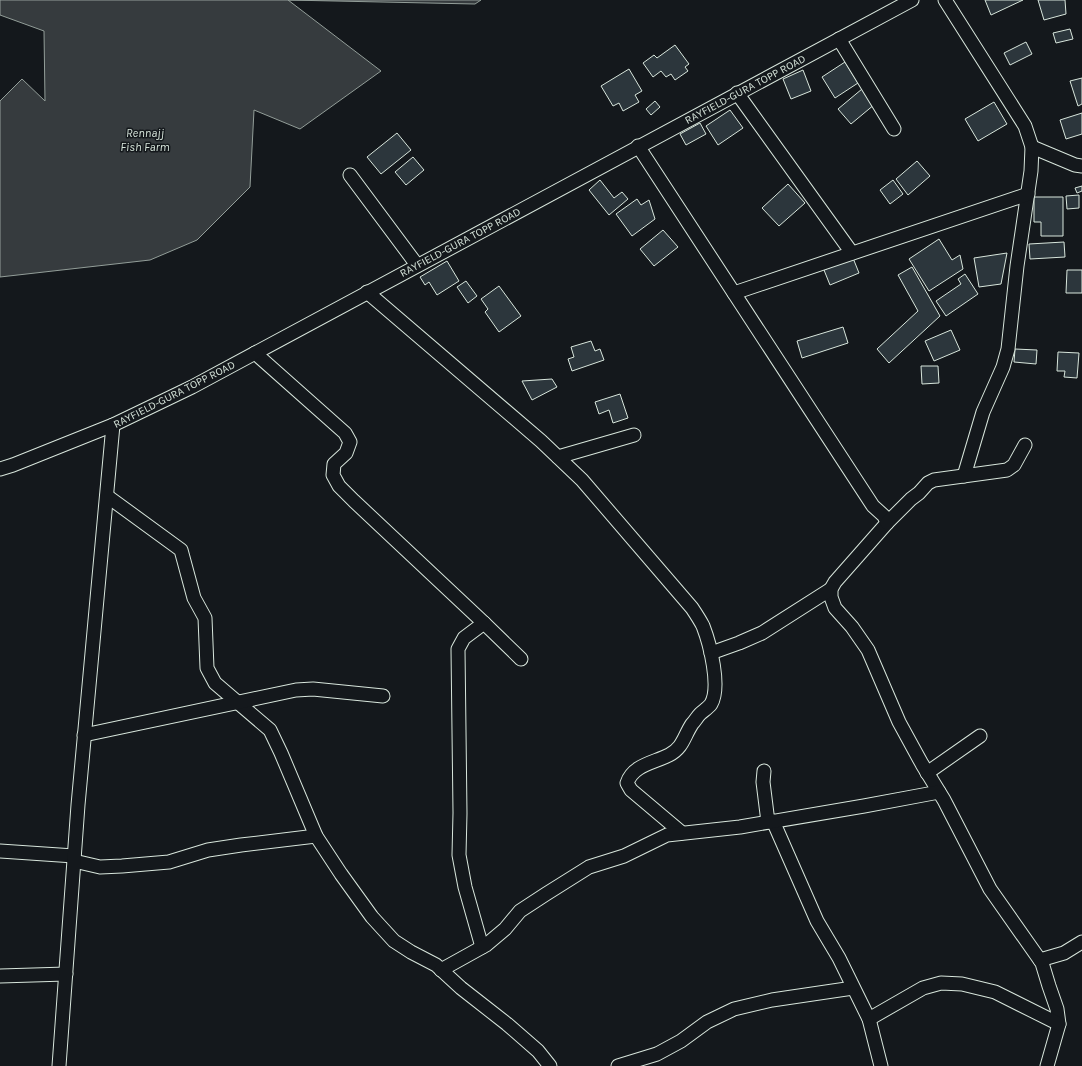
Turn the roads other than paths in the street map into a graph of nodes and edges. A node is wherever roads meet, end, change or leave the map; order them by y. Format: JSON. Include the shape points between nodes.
{"nodes":[{"id":1,"x":912,"y":0,"type":"edge"},
{"id":2,"x":945,"y":0,"type":"edge"},
{"id":3,"x":893,"y":4,"type":"edge"},
{"id":4,"x":839,"y":39,"type":"junction"},
{"id":5,"x":737,"y":93,"type":"junction"},
{"id":6,"x":894,"y":129,"type":"dead end"},
{"id":7,"x":638,"y":146,"type":"junction"},
{"id":8,"x":1032,"y":147,"type":"junction"},
{"id":9,"x":1082,"y":166,"type":"edge"},
{"id":10,"x":350,"y":175,"type":"dead end"},
{"id":11,"x":1028,"y":194,"type":"junction"},
{"id":12,"x":852,"y":253,"type":"junction"},
{"id":13,"x":417,"y":265,"type":"junction"},
{"id":14,"x":367,"y":292,"type":"junction"},
{"id":15,"x":734,"y":293,"type":"junction"},
{"id":16,"x":254,"y":353,"type":"junction"},
{"id":17,"x":113,"y":425,"type":"junction"},
{"id":18,"x":634,"y":435,"type":"dead end"},
{"id":19,"x":1025,"y":445,"type":"dead end"},
{"id":20,"x":558,"y":457,"type":"junction"},
{"id":21,"x":0,"y":469,"type":"edge"},
{"id":22,"x":964,"y":476,"type":"junction"},
{"id":23,"x":107,"y":496,"type":"junction"},
{"id":24,"x":887,"y":523,"type":"junction"},
{"id":25,"x":831,"y":589,"type":"junction"},
{"id":26,"x":484,"y":623,"type":"junction"},
{"id":27,"x":711,"y":652,"type":"junction"},
{"id":28,"x":521,"y":659,"type":"dead end"},
{"id":29,"x":383,"y":696,"type":"dead end"},
{"id":30,"x":239,"y":703,"type":"junction"},
{"id":31,"x":84,"y":735,"type":"junction"},
{"id":32,"x":980,"y":736,"type":"dead end"},
{"id":33,"x":764,"y":771,"type":"dead end"},
{"id":34,"x":927,"y":773,"type":"junction"},
{"id":35,"x":939,"y":792,"type":"junction"},
{"id":36,"x":770,"y":822,"type":"junction"},
{"id":37,"x":682,"y":833,"type":"junction"},
{"id":38,"x":316,"y":836,"type":"junction"},
{"id":39,"x":0,"y":852,"type":"edge"},
{"id":40,"x":74,"y":858,"type":"junction"},
{"id":41,"x":1082,"y":942,"type":"edge"},
{"id":42,"x":482,"y":947,"type":"junction"},
{"id":43,"x":1040,"y":960,"type":"junction"},
{"id":44,"x":441,"y":970,"type":"junction"},
{"id":45,"x":66,"y":974,"type":"junction"},
{"id":46,"x":0,"y":976,"type":"edge"},
{"id":47,"x":854,"y":988,"type":"junction"},
{"id":48,"x":869,"y":1019,"type":"junction"},
{"id":49,"x":1059,"y":1024,"type":"junction"},
{"id":50,"x":1054,"y":1046,"type":"junction"},
{"id":51,"x":59,"y":1066,"type":"edge"},
{"id":52,"x":550,"y":1066,"type":"edge"},
{"id":53,"x":618,"y":1066,"type":"edge"},
{"id":54,"x":881,"y":1066,"type":"edge"},
{"id":55,"x":1047,"y":1066,"type":"edge"},
{"id":56,"x":1056,"y":1066,"type":"edge"}],
"edges":[{"from":1,"to":3,"type":"street","name":"RAYFIELD-GURA TOPP ROAD"},
{"from":2,"to":8,"type":"street","via":[[1025,126]]},
{"from":3,"to":4,"type":"street","name":"RAYFIELD-GURA TOPP ROAD"},
{"from":4,"to":5,"type":"street","name":"RAYFIELD-GURA TOPP ROAD"},
{"from":4,"to":6,"type":"street"},
{"from":5,"to":7,"type":"street","name":"RAYFIELD-GURA TOPP ROAD"},
{"from":5,"to":12,"type":"street"},
{"from":7,"to":13,"type":"street","name":"RAYFIELD-GURA TOPP ROAD"},
{"from":7,"to":15,"type":"street"},
{"from":8,"to":9,"type":"street"},
{"from":8,"to":11,"type":"street"},
{"from":10,"to":13,"type":"street"},
{"from":11,"to":12,"type":"street"},
{"from":11,"to":22,"type":"street","via":[[1008,349],[983,412]]},
{"from":12,"to":15,"type":"street"},
{"from":13,"to":14,"type":"street","name":"RAYFIELD-GURA TOPP ROAD"},
{"from":14,"to":16,"type":"street","name":"RAYFIELD-GURA TOPP ROAD"},
{"from":14,"to":20,"type":"street"},
{"from":15,"to":24,"type":"street","via":[[873,506],[884,516]]},
{"from":16,"to":17,"type":"street","name":"RAYFIELD-GURA TOPP ROAD","via":[[192,387]]},
{"from":16,"to":26,"type":"street","via":[[345,432],[350,442],[346,453],[334,464],[332,475],[339,486]]},
{"from":17,"to":21,"type":"street","name":"RAYFIELD-GURA TOPP ROAD"},
{"from":17,"to":23,"type":"street"},
{"from":18,"to":20,"type":"street"},
{"from":19,"to":22,"type":"street","via":[[1014,465],[1007,470]]},
{"from":20,"to":27,"type":"street","via":[[582,480],[692,608],[702,626]]},
{"from":22,"to":24,"type":"street","via":[[928,483]]},
{"from":23,"to":30,"type":"street","via":[[181,550],[194,598],[205,618],[207,668],[216,683]]},
{"from":23,"to":31,"type":"street"},
{"from":24,"to":25,"type":"street"},
{"from":25,"to":27,"type":"street","via":[[762,632]]},
{"from":25,"to":34,"type":"street","via":[[835,608],[868,650],[900,722]]},
{"from":26,"to":28,"type":"street"},
{"from":26,"to":42,"type":"street","via":[[464,638],[458,649],[459,855]]},
{"from":27,"to":37,"type":"street","via":[[715,692],[710,704],[691,726],[681,745],[670,755],[637,769],[627,783],[631,790]]},
{"from":29,"to":30,"type":"street","via":[[313,689],[296,690]]},
{"from":30,"to":31,"type":"street"},
{"from":30,"to":38,"type":"street","via":[[270,730]]},
{"from":31,"to":40,"type":"street"},
{"from":32,"to":34,"type":"street"},
{"from":33,"to":36,"type":"street","via":[[763,782]]},
{"from":34,"to":35,"type":"street"},
{"from":35,"to":36,"type":"street"},
{"from":35,"to":43,"type":"street","via":[[990,889]]},
{"from":36,"to":37,"type":"street"},
{"from":36,"to":47,"type":"street","via":[[817,921]]},
{"from":37,"to":42,"type":"street","via":[[667,835],[624,856],[589,867],[520,911],[505,929]]},
{"from":38,"to":40,"type":"street","via":[[208,850],[170,862],[100,867]]},
{"from":38,"to":44,"type":"street","via":[[372,917],[394,941]]},
{"from":39,"to":40,"type":"street"},
{"from":40,"to":45,"type":"street"},
{"from":41,"to":43,"type":"street","via":[[1064,953]]},
{"from":42,"to":44,"type":"street"},
{"from":43,"to":49,"type":"street","via":[[1057,1010]]},
{"from":44,"to":52,"type":"street","via":[[538,1051]]},
{"from":45,"to":46,"type":"street"},
{"from":45,"to":51,"type":"street"},
{"from":47,"to":48,"type":"street"},
{"from":47,"to":53,"type":"street","via":[[772,1000],[734,1009],[707,1022],[657,1054]]},
{"from":48,"to":49,"type":"street","via":[[923,988],[941,983],[962,984],[995,992]]},
{"from":48,"to":54,"type":"street"},
{"from":49,"to":50,"type":"street"},
{"from":50,"to":55,"type":"street"},
{"from":50,"to":56,"type":"street"}]}
